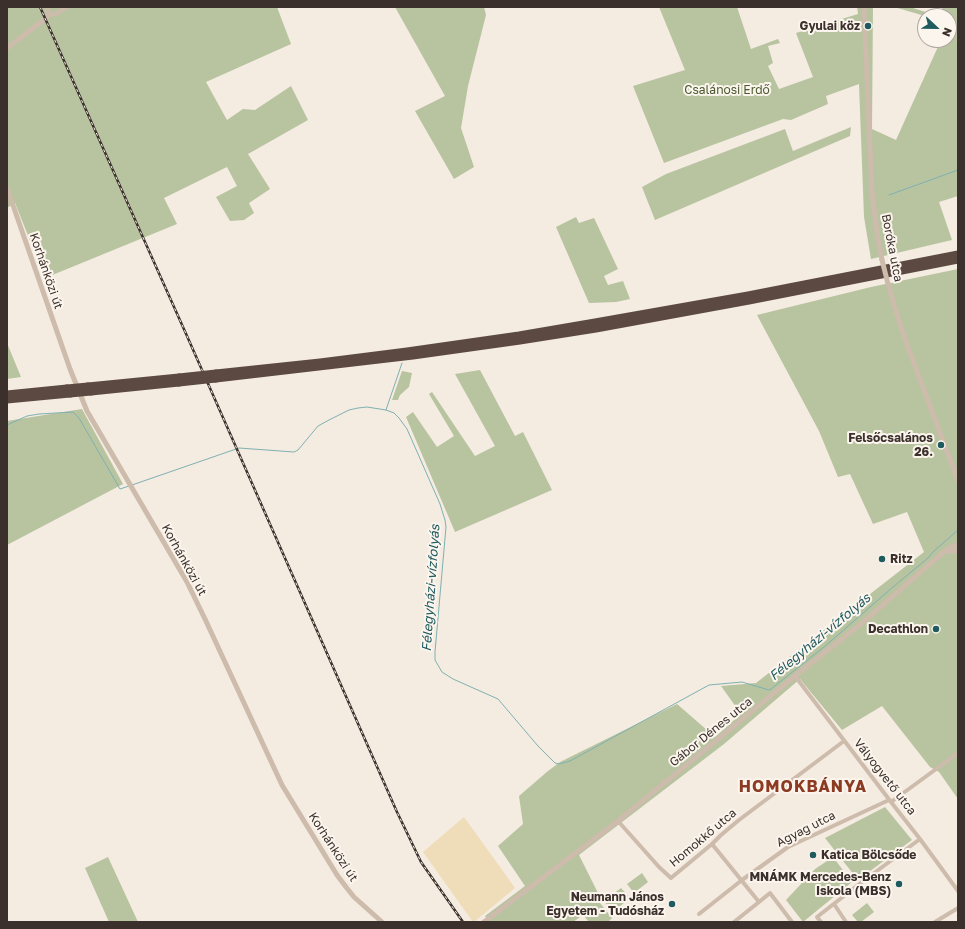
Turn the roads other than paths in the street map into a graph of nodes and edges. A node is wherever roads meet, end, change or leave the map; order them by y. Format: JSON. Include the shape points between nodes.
{"nodes":[{"id":1,"x":47,"y":7,"type":"edge"},
{"id":2,"x":67,"y":7,"type":"edge"},
{"id":3,"x":864,"y":7,"type":"edge"},
{"id":4,"x":48,"y":15,"type":"junction"},
{"id":5,"x":7,"y":48,"type":"edge"},
{"id":6,"x":7,"y":188,"type":"edge"},
{"id":7,"x":958,"y":254,"type":"edge"},
{"id":8,"x":958,"y":260,"type":"edge"},
{"id":9,"x":216,"y":376,"type":"junction"},
{"id":10,"x":68,"y":391,"type":"junction"},
{"id":11,"x":7,"y":394,"type":"edge"},
{"id":12,"x":7,"y":400,"type":"edge"},
{"id":13,"x":958,"y":481,"type":"edge"},
{"id":14,"x":958,"y":545,"type":"edge"},
{"id":15,"x":945,"y":551,"type":"junction"},
{"id":16,"x":958,"y":551,"type":"edge"},
{"id":17,"x":795,"y":676,"type":"junction"},
{"id":18,"x":844,"y":741,"type":"junction"},
{"id":19,"x":958,"y":752,"type":"edge"},
{"id":20,"x":890,"y":801,"type":"junction"},
{"id":21,"x":618,"y":821,"type":"junction"},
{"id":22,"x":920,"y":839,"type":"junction"},
{"id":23,"x":712,"y":844,"type":"junction"},
{"id":24,"x":742,"y":880,"type":"junction"},
{"id":25,"x":958,"y":891,"type":"edge"},
{"id":26,"x":759,"y":902,"type":"junction"},
{"id":27,"x":834,"y":904,"type":"junction"},
{"id":28,"x":958,"y":908,"type":"edge"},
{"id":29,"x":699,"y":914,"type":"dead end"},
{"id":30,"x":382,"y":922,"type":"edge"},
{"id":31,"x":484,"y":922,"type":"edge"},
{"id":32,"x":734,"y":922,"type":"edge"},
{"id":33,"x":792,"y":922,"type":"edge"},
{"id":34,"x":821,"y":922,"type":"edge"},
{"id":35,"x":846,"y":922,"type":"edge"},
{"id":36,"x":935,"y":922,"type":"edge"}],
"edges":[{"from":1,"to":4,"type":"street"},
{"from":2,"to":4,"type":"street"},
{"from":3,"to":13,"type":"street","name":"Boróka utca","bridge":true,"via":[[872,192],[882,260],[909,350]]},
{"from":4,"to":5,"type":"street"},
{"from":6,"to":30,"type":"street","name":"Korhánközi út","via":[[83,402],[187,582],[282,785],[337,875],[354,897]]},
{"from":7,"to":9,"type":"highway","via":[[748,295],[526,334]]},
{"from":8,"to":9,"type":"highway","via":[[749,301],[543,337],[405,357]]},
{"from":9,"to":10,"type":"highway","bridge":true},
{"from":10,"to":11,"type":"highway"},
{"from":10,"to":12,"type":"highway"},
{"from":14,"to":15,"type":"street","name":"Gábor Dénes utca"},
{"from":15,"to":16,"type":"street"},
{"from":15,"to":17,"type":"street","name":"Gábor Dénes utca"},
{"from":17,"to":18,"type":"street","name":"Vályogvető utca"},
{"from":17,"to":21,"type":"street","name":"Gábor Dénes utca"},
{"from":18,"to":20,"type":"street","name":"Vályogvető utca"},
{"from":18,"to":23,"type":"street","name":"Homokkő utca","via":[[739,820]]},
{"from":19,"to":20,"type":"street","name":"Agyag utca"},
{"from":20,"to":22,"type":"street","name":"Vályogvető utca"},
{"from":20,"to":24,"type":"street","name":"Agyag utca","via":[[788,847]]},
{"from":21,"to":23,"type":"street","name":"Homokkő utca","via":[[671,878]]},
{"from":21,"to":31,"type":"street","name":"Gábor Dénes utca"},
{"from":22,"to":25,"type":"street","name":"Vályogvető utca"},
{"from":22,"to":27,"type":"street"},
{"from":23,"to":24,"type":"street"},
{"from":24,"to":26,"type":"street"},
{"from":24,"to":29,"type":"street","name":"Agyag utca"},
{"from":26,"to":32,"type":"street"},
{"from":26,"to":33,"type":"street","via":[[770,894]]},
{"from":27,"to":34,"type":"street","via":[[817,917]]},
{"from":27,"to":35,"type":"street"},
{"from":28,"to":36,"type":"street"}]}
